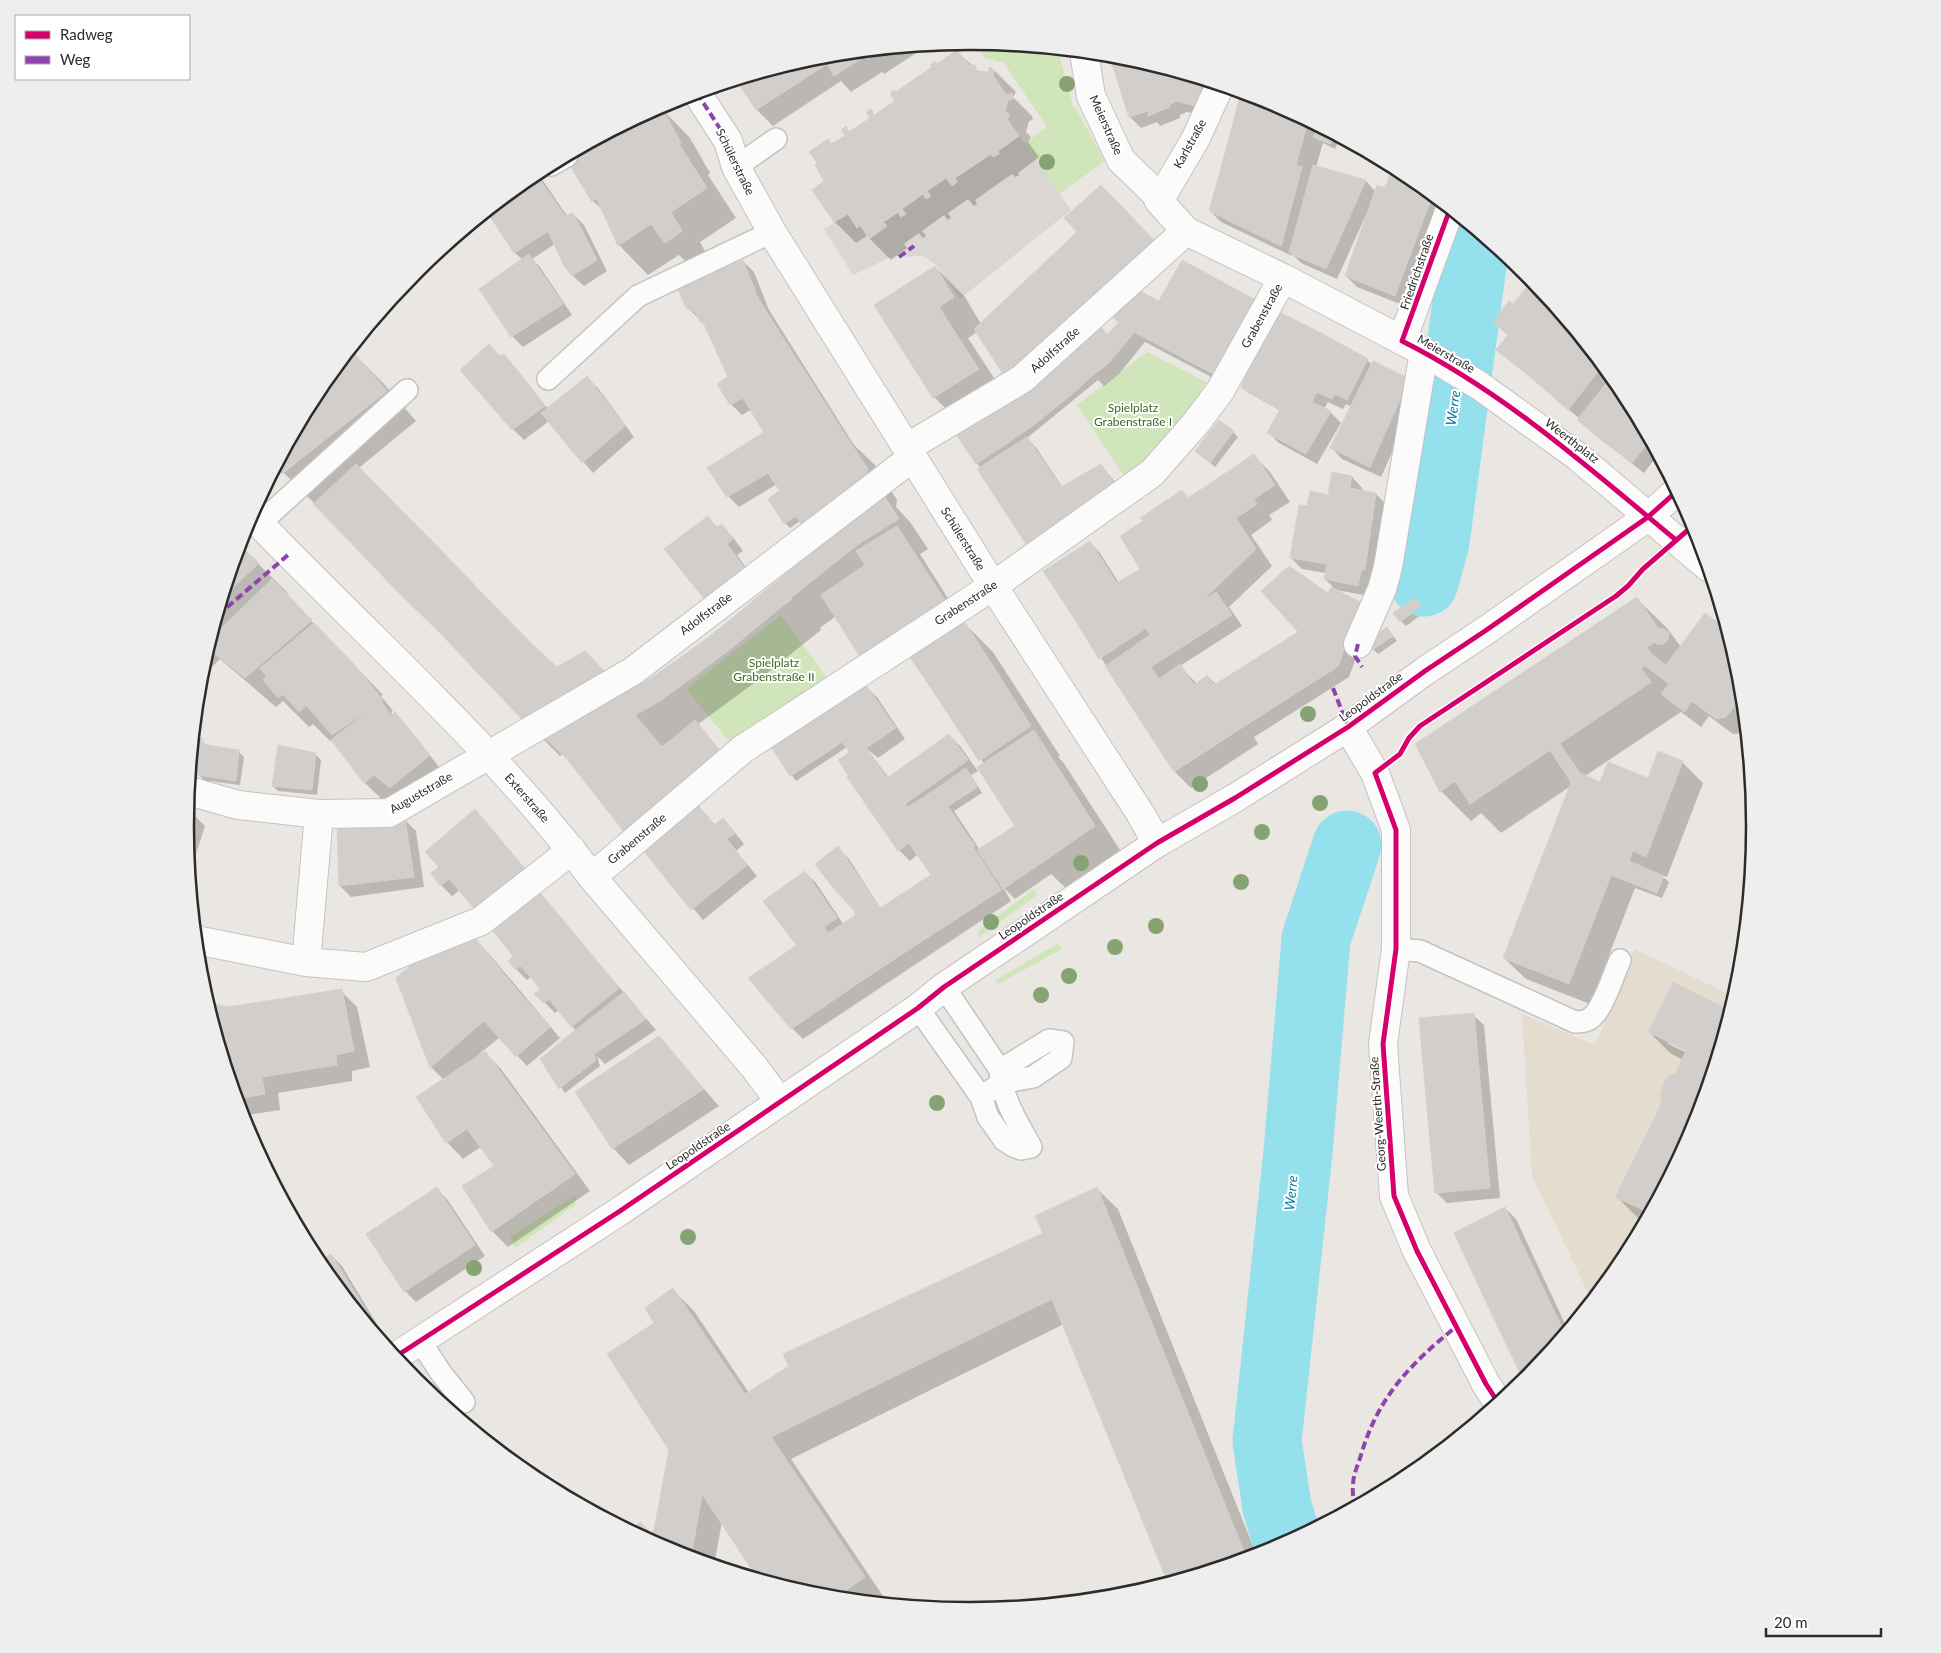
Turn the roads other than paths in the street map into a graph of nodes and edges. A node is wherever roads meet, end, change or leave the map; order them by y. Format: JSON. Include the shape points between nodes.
{"nodes":[{"id":1,"x":1085,"y":59,"type":"edge"},
{"id":2,"x":1218,"y":90,"type":"edge"},
{"id":3,"x":701,"y":99,"type":"edge"},
{"id":4,"x":776,"y":138,"type":"dead end"},
{"id":5,"x":736,"y":167,"type":"junction"},
{"id":6,"x":1159,"y":202,"type":"junction"},
{"id":7,"x":1449,"y":215,"type":"edge"},
{"id":8,"x":1186,"y":230,"type":"junction"},
{"id":9,"x":772,"y":232,"type":"junction"},
{"id":10,"x":1283,"y":278,"type":"junction"},
{"id":11,"x":1421,"y":351,"type":"junction"},
{"id":12,"x":548,"y":379,"type":"dead end"},
{"id":13,"x":1480,"y":386,"type":"joint"},
{"id":14,"x":407,"y":390,"type":"dead end"},
{"id":15,"x":910,"y":452,"type":"junction"},
{"id":16,"x":1672,"y":495,"type":"edge"},
{"id":17,"x":259,"y":515,"type":"edge"},
{"id":18,"x":1648,"y":517,"type":"junction"},
{"id":19,"x":257,"y":521,"type":"edge"},
{"id":20,"x":1699,"y":559,"type":"edge"},
{"id":21,"x":993,"y":586,"type":"junction"},
{"id":22,"x":1358,"y":644,"type":"dead end"},
{"id":23,"x":1348,"y":727,"type":"junction"},
{"id":24,"x":488,"y":754,"type":"junction"},
{"id":25,"x":195,"y":793,"type":"edge"},
{"id":26,"x":319,"y":814,"type":"junction"},
{"id":27,"x":1157,"y":844,"type":"junction"},
{"id":28,"x":572,"y":850,"type":"junction"},
{"id":29,"x":592,"y":877,"type":"junction"},
{"id":30,"x":203,"y":941,"type":"edge"},
{"id":31,"x":1396,"y":949,"type":"junction"},
{"id":32,"x":1620,"y":960,"type":"dead end"},
{"id":33,"x":306,"y":962,"type":"junction"},
{"id":34,"x":944,"y":987,"type":"junction"},
{"id":35,"x":918,"y":1008,"type":"junction"},
{"id":36,"x":1000,"y":1077,"type":"junction"},
{"id":37,"x":981,"y":1097,"type":"junction"},
{"id":38,"x":780,"y":1102,"type":"junction"},
{"id":39,"x":420,"y":1341,"type":"junction"},
{"id":40,"x":401,"y":1353,"type":"edge"},
{"id":41,"x":1495,"y":1398,"type":"edge"},
{"id":42,"x":464,"y":1402,"type":"dead end"}],
"edges":[{"from":1,"to":6,"type":"street","name":"Meierstraße","via":[[1091,96],[1121,160]]},
{"from":2,"to":6,"type":"street","name":"Karlstraße","via":[[1196,138]]},
{"from":3,"to":5,"type":"street","name":"Schülerstraße","via":[[728,141]]},
{"from":4,"to":5,"type":"lane"},
{"from":5,"to":9,"type":"street","name":"Schülerstraße"},
{"from":6,"to":8,"type":"street","name":"Meierstraße"},
{"from":7,"to":11,"type":"street","name":"Friedrichstraße"},
{"from":8,"to":10,"type":"street","name":"Meierstraße"},
{"from":8,"to":15,"type":"street","name":"Adolfstraße","via":[[1022,379]]},
{"from":9,"to":12,"type":"lane","via":[[638,296]]},
{"from":9,"to":15,"type":"street","name":"Schülerstraße"},
{"from":10,"to":11,"type":"street","name":"Meierstraße"},
{"from":10,"to":21,"type":"street","name":"Grabenstraße","via":[[1220,391],[1152,473]]},
{"from":11,"to":13,"type":"street","name":"Meierstraße"},
{"from":11,"to":22,"type":"street","name":"Friedrichstraße","via":[[1388,567]]},
{"from":13,"to":18,"type":"street","name":"Weerthplatz","via":[[1577,456]]},
{"from":14,"to":17,"type":"lane"},
{"from":15,"to":21,"type":"street","name":"Schülerstraße"},
{"from":15,"to":24,"type":"street","name":"Adolfstraße","via":[[633,671]]},
{"from":16,"to":18,"type":"street","name":"Leopoldstraße"},
{"from":18,"to":20,"type":"street","name":"Weerthplatz"},
{"from":18,"to":23,"type":"street","name":"Leopoldstraße"},
{"from":19,"to":24,"type":"street","name":"Exterstraße"},
{"from":21,"to":27,"type":"street","name":"Schülerstraße"},
{"from":21,"to":29,"type":"street","name":"Grabenstraße","via":[[744,749]]},
{"from":23,"to":27,"type":"street","name":"Leopoldstraße"},
{"from":23,"to":31,"type":"street","name":"Georg-Weerth-Straße","via":[[1375,773],[1396,830]]},
{"from":24,"to":26,"type":"street","name":"Auguststraße","via":[[389,813]]},
{"from":24,"to":28,"type":"street","name":"Exterstraße"},
{"from":25,"to":26,"type":"street","name":"Auguststraße","via":[[238,805]]},
{"from":26,"to":33,"type":"street"},
{"from":27,"to":34,"type":"street","name":"Leopoldstraße"},
{"from":28,"to":29,"type":"street","name":"Exterstraße"},
{"from":28,"to":33,"type":"street","via":[[481,921],[366,967]]},
{"from":29,"to":38,"type":"street","name":"Exterstraße"},
{"from":30,"to":33,"type":"street"},
{"from":31,"to":32,"type":"lane","via":[[1420,951],[1576,1022],[1594,1015]]},
{"from":31,"to":41,"type":"street","name":"Georg-Weerth-Straße","via":[[1383,1044],[1394,1196],[1417,1251]]},
{"from":34,"to":35,"type":"street","name":"Leopoldstraße"},
{"from":34,"to":36,"type":"lane"},
{"from":35,"to":37,"type":"lane"},
{"from":35,"to":38,"type":"street","name":"Leopoldstraße"},
{"from":36,"to":37,"type":"lane"},
{"from":36,"to":37,"type":"lane","via":[[1011,1111],[1032,1147],[1012,1146],[1004,1140],[988,1117]]},
{"from":38,"to":39,"type":"street","name":"Leopoldstraße"},
{"from":39,"to":40,"type":"street","name":"Leopoldstraße"},
{"from":39,"to":42,"type":"lane"}]}
